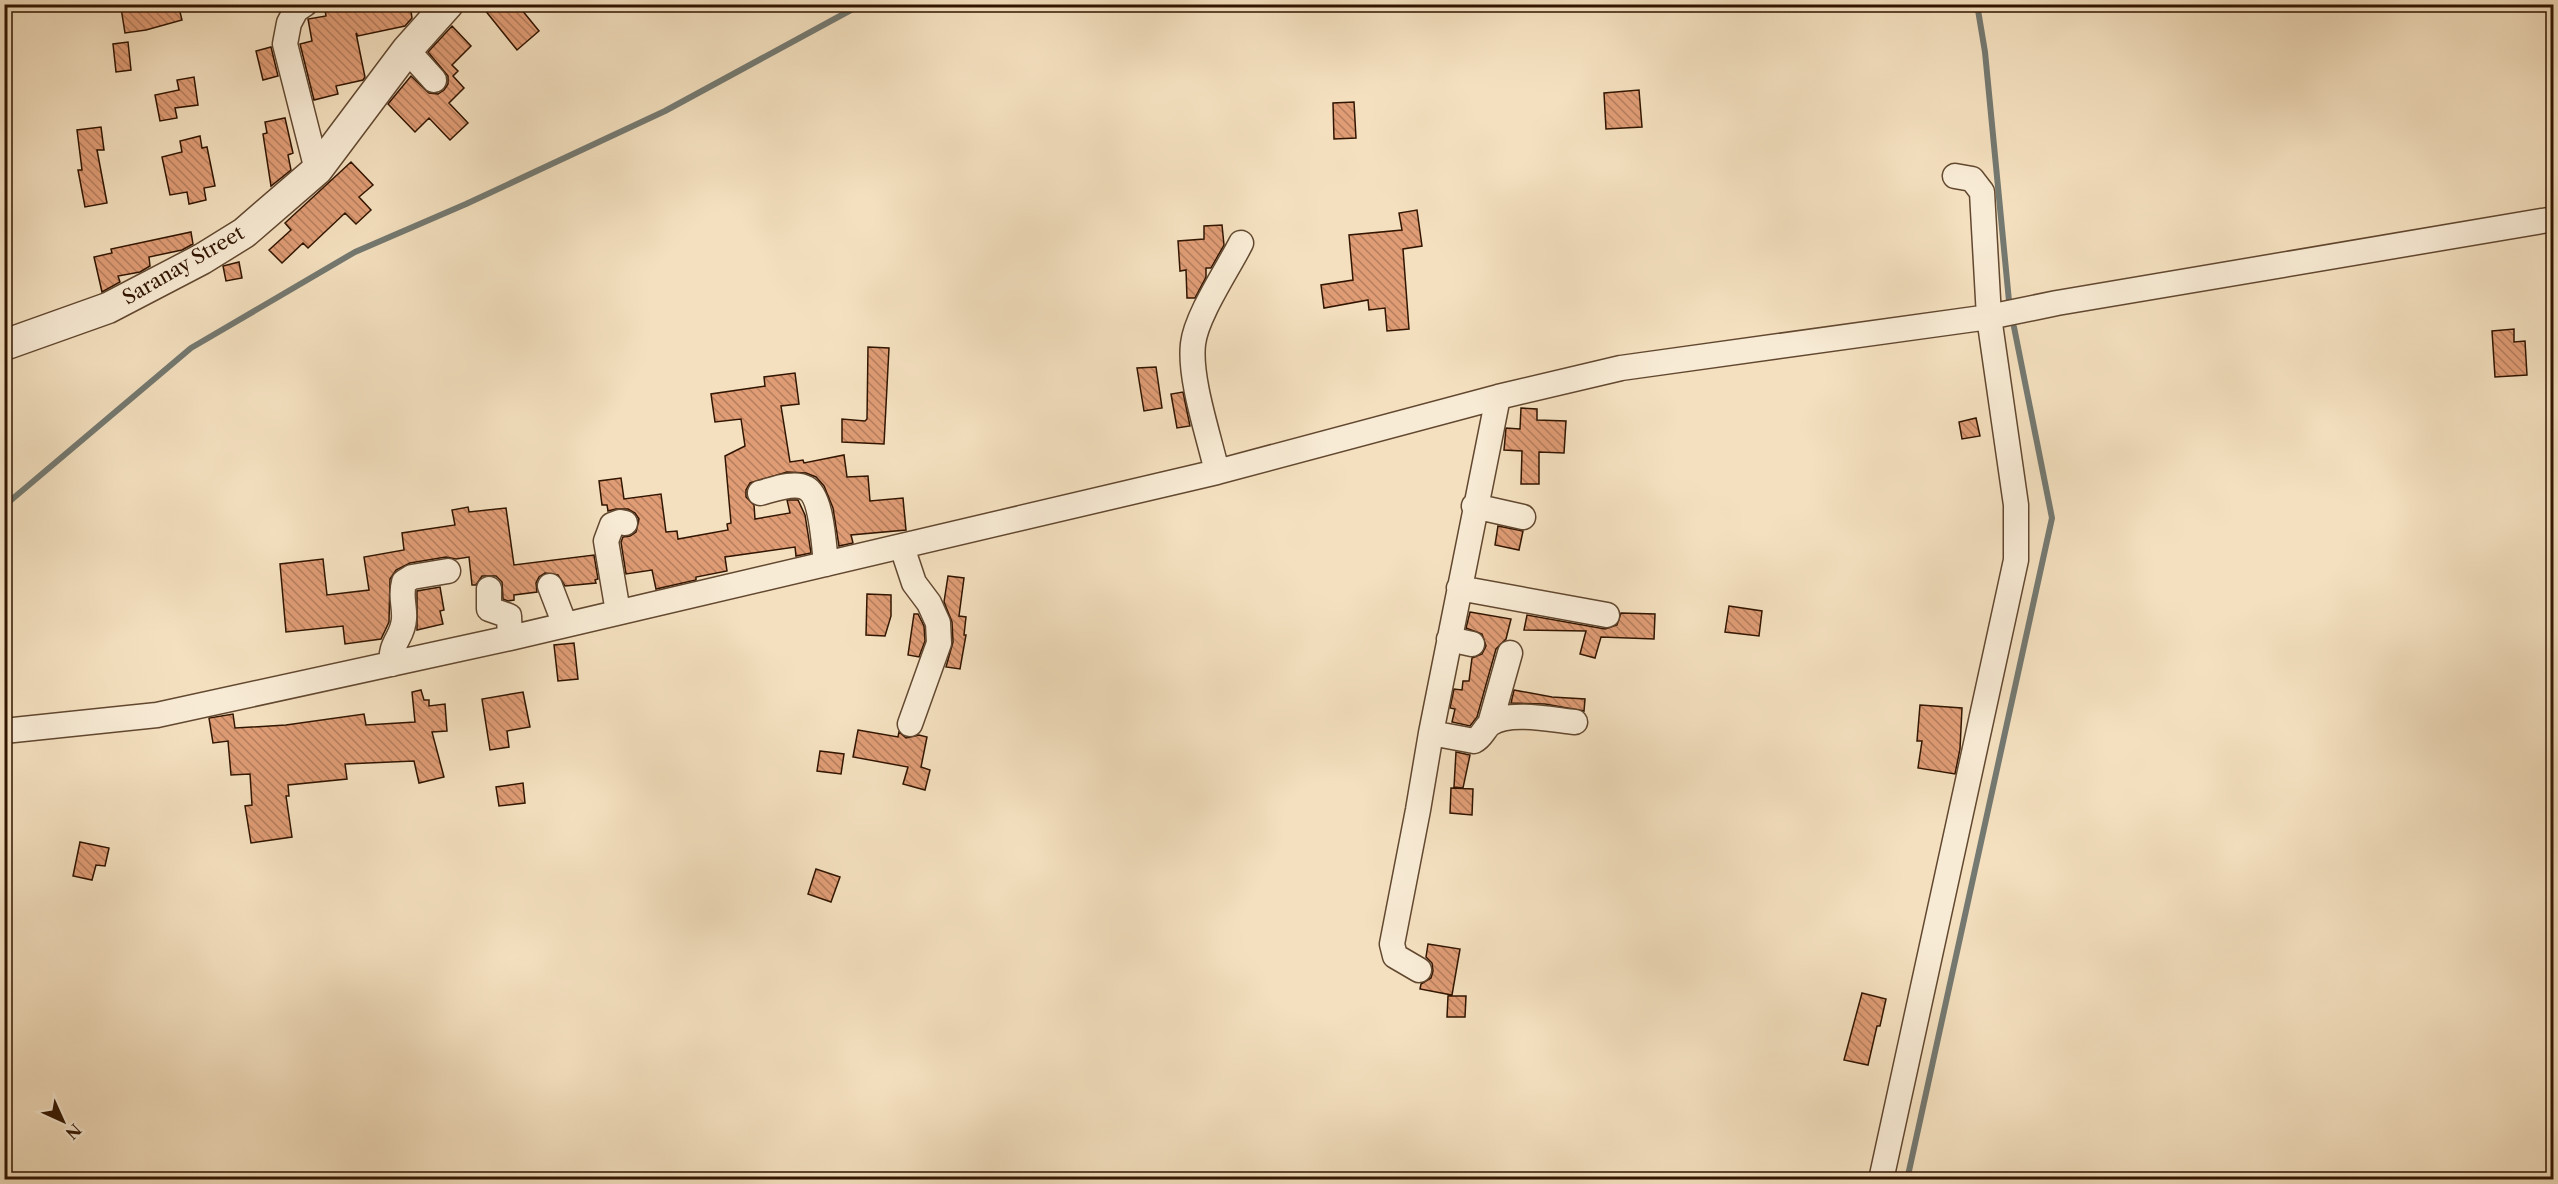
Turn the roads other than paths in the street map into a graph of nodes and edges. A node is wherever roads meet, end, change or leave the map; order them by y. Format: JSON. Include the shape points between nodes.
{"nodes":[{"id":1,"x":304,"y":4,"type":"edge"},
{"id":2,"x":448,"y":4,"type":"edge"},
{"id":3,"x":407,"y":50,"type":"junction"},
{"id":4,"x":434,"y":80,"type":"dead end"},
{"id":5,"x":318,"y":170,"type":"junction"},
{"id":6,"x":1955,"y":176,"type":"dead end"},
{"id":7,"x":2553,"y":219,"type":"edge"},
{"id":8,"x":1241,"y":243,"type":"dead end"},
{"id":9,"x":1989,"y":317,"type":"junction"},
{"id":10,"x":4,"y":345,"type":"edge"},
{"id":11,"x":1498,"y":397,"type":"junction"},
{"id":12,"x":1217,"y":472,"type":"junction"},
{"id":13,"x":760,"y":493,"type":"dead end"},
{"id":14,"x":1474,"y":506,"type":"junction"},
{"id":15,"x":1523,"y":517,"type":"dead end"},
{"id":16,"x":625,"y":523,"type":"dead end"},
{"id":17,"x":902,"y":547,"type":"junction"},
{"id":18,"x":826,"y":564,"type":"junction"},
{"id":19,"x":448,"y":571,"type":"dead end"},
{"id":20,"x":549,"y":586,"type":"dead end"},
{"id":21,"x":1459,"y":588,"type":"junction"},
{"id":22,"x":489,"y":589,"type":"dead end"},
{"id":23,"x":618,"y":612,"type":"junction"},
{"id":24,"x":1607,"y":615,"type":"dead end"},
{"id":25,"x":565,"y":625,"type":"junction"},
{"id":26,"x":510,"y":638,"type":"junction"},
{"id":27,"x":1510,"y":653,"type":"dead end"},
{"id":28,"x":392,"y":664,"type":"junction"},
{"id":29,"x":1575,"y":722,"type":"dead end"},
{"id":30,"x":910,"y":724,"type":"dead end"},
{"id":31,"x":1490,"y":724,"type":"junction"},
{"id":32,"x":4,"y":731,"type":"edge"},
{"id":33,"x":1431,"y":733,"type":"junction"},
{"id":34,"x":1419,"y":970,"type":"dead end"},
{"id":35,"x":1881,"y":1179,"type":"edge"}],
"edges":[{"from":1,"to":5,"type":"street","via":[[289,22],[285,44]]},
{"from":2,"to":3,"type":"street","name":"Saranay Street"},
{"from":3,"to":4,"type":"street"},
{"from":3,"to":5,"type":"street","name":"Saranay Street"},
{"from":5,"to":10,"type":"street","name":"Saranay Street","via":[[244,233],[202,259],[108,308]]},
{"from":6,"to":9,"type":"street","via":[[1972,179],[1982,192]]},
{"from":7,"to":9,"type":"street"},
{"from":8,"to":12,"type":"street","via":[[1203,315],[1193,343],[1195,374]]},
{"from":9,"to":11,"type":"street","via":[[1621,368]]},
{"from":9,"to":35,"type":"street","via":[[2016,505],[2016,560]]},
{"from":11,"to":12,"type":"street"},
{"from":11,"to":14,"type":"street"},
{"from":12,"to":17,"type":"street"},
{"from":13,"to":18,"type":"street","via":[[805,486],[812,493],[819,510]]},
{"from":14,"to":15,"type":"street"},
{"from":14,"to":21,"type":"street"},
{"from":16,"to":23,"type":"street","via":[[612,525],[606,541]]},
{"from":17,"to":18,"type":"street"},
{"from":17,"to":30,"type":"street","via":[[914,583],[938,623],[939,643]]},
{"from":18,"to":23,"type":"street"},
{"from":19,"to":28,"type":"street","via":[[404,582],[400,595],[405,618],[390,651]]},
{"from":20,"to":25,"type":"street"},
{"from":21,"to":24,"type":"street"},
{"from":21,"to":33,"type":"street","via":[[1461,642]]},
{"from":22,"to":26,"type":"street","via":[[489,609],[509,616]]},
{"from":23,"to":25,"type":"street"},
{"from":25,"to":26,"type":"street"},
{"from":26,"to":28,"type":"street"},
{"from":27,"to":31,"type":"street"},
{"from":28,"to":32,"type":"street","via":[[157,715]]},
{"from":29,"to":31,"type":"street","via":[[1517,717]]},
{"from":31,"to":33,"type":"street","via":[[1474,741]]},
{"from":33,"to":34,"type":"street","via":[[1392,944],[1395,956]]}]}
